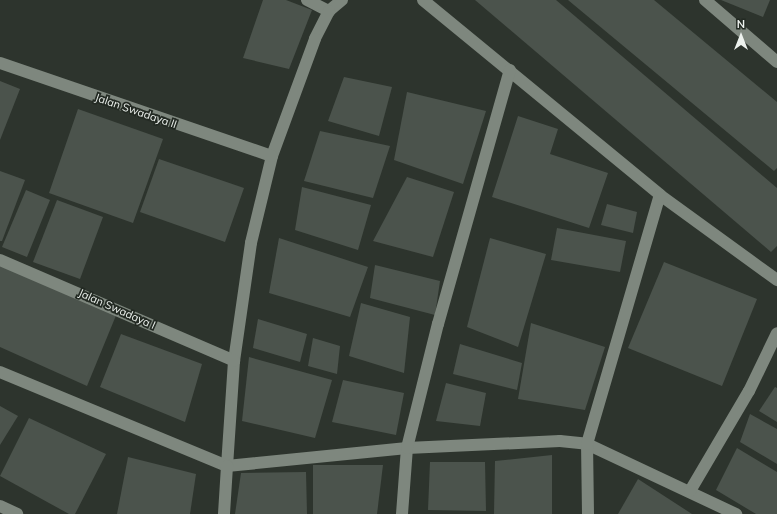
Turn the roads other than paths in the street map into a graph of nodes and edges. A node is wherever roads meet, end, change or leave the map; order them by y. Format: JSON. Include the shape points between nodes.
{"nodes":[{"id":1,"x":307,"y":0,"type":"edge"},
{"id":2,"x":342,"y":0,"type":"edge"},
{"id":3,"x":422,"y":0,"type":"edge"},
{"id":4,"x":705,"y":0,"type":"edge"},
{"id":5,"x":329,"y":11,"type":"junction"},
{"id":6,"x":777,"y":62,"type":"edge"},
{"id":7,"x":0,"y":63,"type":"edge"},
{"id":8,"x":510,"y":70,"type":"junction"},
{"id":9,"x":272,"y":156,"type":"junction"},
{"id":10,"x":660,"y":195,"type":"junction"},
{"id":11,"x":0,"y":260,"type":"edge"},
{"id":12,"x":777,"y":280,"type":"edge"},
{"id":13,"x":777,"y":333,"type":"edge"},
{"id":14,"x":234,"y":361,"type":"junction"},
{"id":15,"x":0,"y":372,"type":"edge"},
{"id":16,"x":587,"y":444,"type":"junction"},
{"id":17,"x":407,"y":448,"type":"junction"},
{"id":18,"x":227,"y":466,"type":"junction"},
{"id":19,"x":690,"y":491,"type":"junction"},
{"id":20,"x":0,"y":506,"type":"edge"},
{"id":21,"x":17,"y":514,"type":"edge"},
{"id":22,"x":224,"y":514,"type":"edge"},
{"id":23,"x":402,"y":514,"type":"edge"},
{"id":24,"x":588,"y":514,"type":"edge"},
{"id":25,"x":736,"y":514,"type":"edge"}],
"edges":[{"from":1,"to":5,"type":"street"},
{"from":2,"to":5,"type":"street"},
{"from":3,"to":8,"type":"street"},
{"from":4,"to":6,"type":"street"},
{"from":5,"to":9,"type":"street","via":[[286,112]]},
{"from":7,"to":9,"type":"street","name":"Jalan Swadaya II"},
{"from":8,"to":10,"type":"street"},
{"from":8,"to":17,"type":"street","via":[[438,324]]},
{"from":9,"to":14,"type":"street","via":[[251,243]]},
{"from":10,"to":12,"type":"street"},
{"from":10,"to":16,"type":"street"},
{"from":11,"to":14,"type":"street","name":"Jalan Swadaya I"},
{"from":13,"to":19,"type":"street","via":[[749,391]]},
{"from":14,"to":18,"type":"street"},
{"from":15,"to":18,"type":"street"},
{"from":16,"to":17,"type":"street","via":[[560,441]]},
{"from":16,"to":19,"type":"street"},
{"from":16,"to":24,"type":"street"},
{"from":17,"to":18,"type":"street"},
{"from":17,"to":23,"type":"street"},
{"from":18,"to":22,"type":"street"},
{"from":19,"to":25,"type":"street"},
{"from":20,"to":21,"type":"street"}]}
